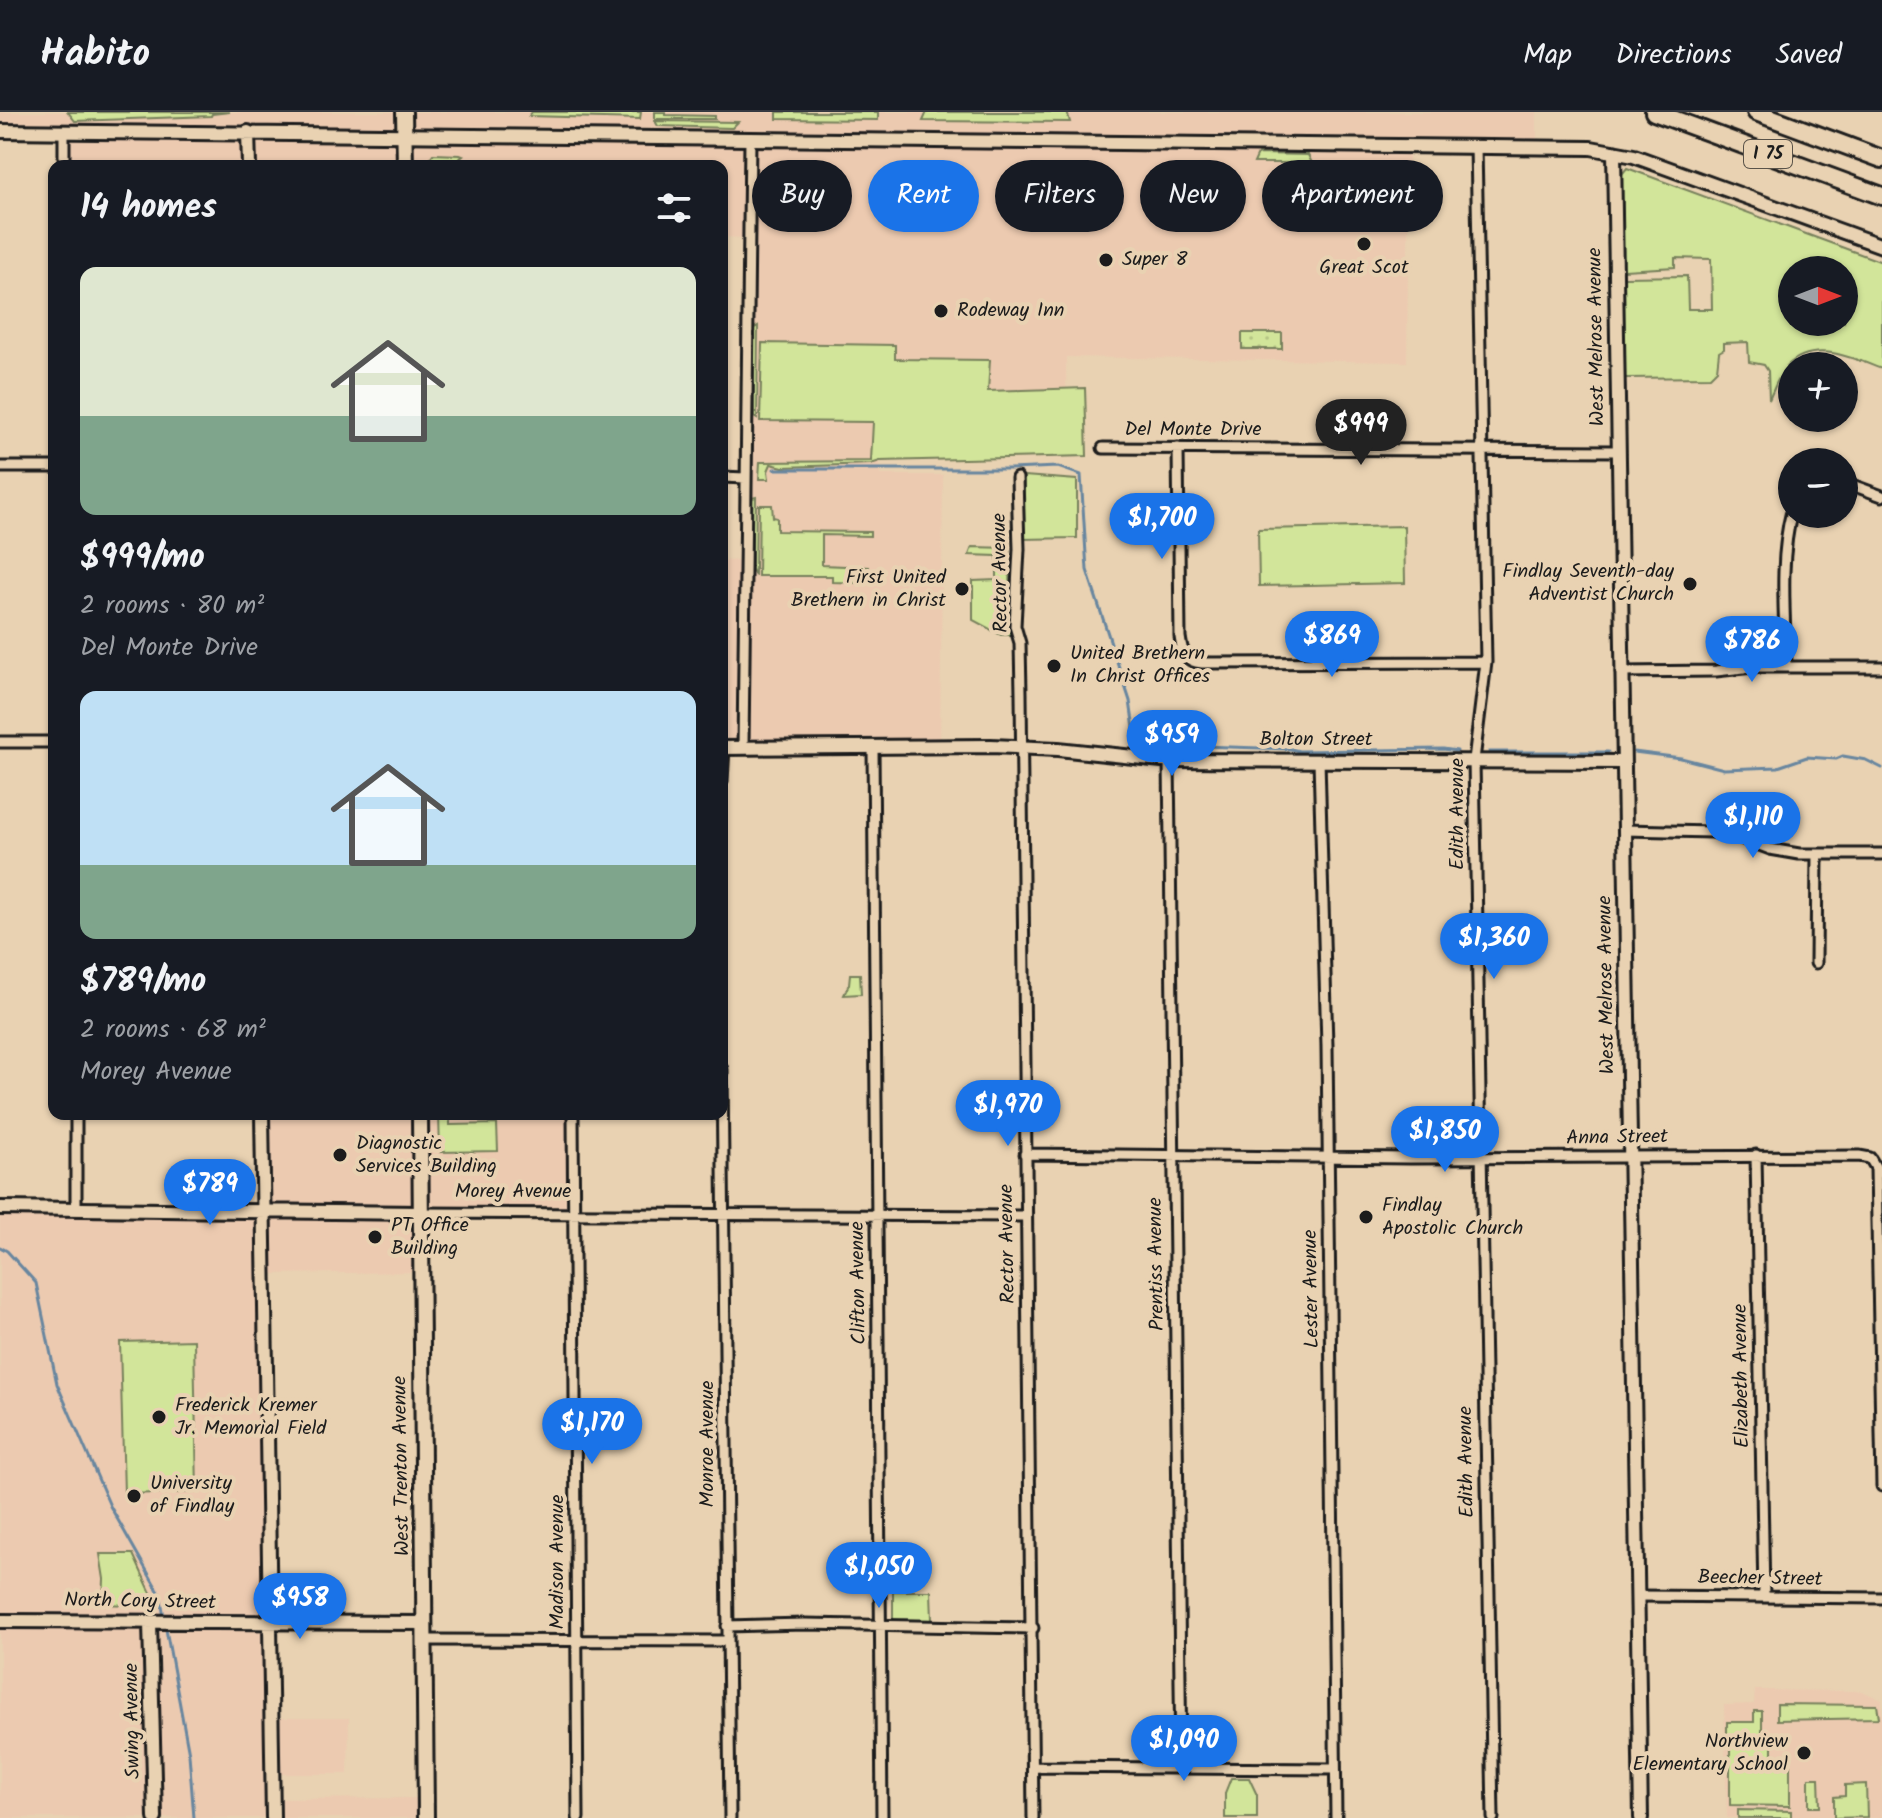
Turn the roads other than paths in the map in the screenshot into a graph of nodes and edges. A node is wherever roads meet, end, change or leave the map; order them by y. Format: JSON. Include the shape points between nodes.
{"nodes":[{"id":1,"x":404,"y":112,"type":"edge"},
{"id":2,"x":1654,"y":112,"type":"edge"},
{"id":3,"x":1756,"y":112,"type":"edge"},
{"id":4,"x":0,"y":131,"type":"edge"},
{"id":5,"x":64,"y":132,"type":"junction"},
{"id":6,"x":248,"y":132,"type":"junction"},
{"id":7,"x":405,"y":135,"type":"junction"},
{"id":8,"x":750,"y":139,"type":"junction"},
{"id":9,"x":1476,"y":146,"type":"junction"},
{"id":10,"x":1614,"y":152,"type":"junction"},
{"id":11,"x":1882,"y":159,"type":"edge"},
{"id":12,"x":64,"y":160,"type":"edge"},
{"id":13,"x":249,"y":160,"type":"edge"},
{"id":14,"x":405,"y":160,"type":"edge"},
{"id":15,"x":1882,"y":196,"type":"edge"},
{"id":16,"x":1882,"y":246,"type":"edge"},
{"id":17,"x":1103,"y":448,"type":"dead end"},
{"id":18,"x":1178,"y":448,"type":"junction"},
{"id":19,"x":1481,"y":450,"type":"junction"},
{"id":20,"x":1618,"y":451,"type":"junction"},
{"id":21,"x":0,"y":467,"type":"edge"},
{"id":22,"x":48,"y":467,"type":"edge"},
{"id":23,"x":728,"y":477,"type":"edge"},
{"id":24,"x":745,"y":478,"type":"junction"},
{"id":25,"x":1017,"y":478,"type":"dead end"},
{"id":26,"x":1858,"y":487,"type":"edge"},
{"id":27,"x":1882,"y":496,"type":"edge"},
{"id":28,"x":1790,"y":528,"type":"edge"},
{"id":29,"x":1486,"y":662,"type":"junction"},
{"id":30,"x":1786,"y":667,"type":"junction"},
{"id":31,"x":1882,"y":667,"type":"edge"},
{"id":32,"x":1621,"y":672,"type":"junction"},
{"id":33,"x":0,"y":742,"type":"edge"},
{"id":34,"x":48,"y":742,"type":"edge"},
{"id":35,"x":873,"y":747,"type":"junction"},
{"id":36,"x":728,"y":748,"type":"edge"},
{"id":37,"x":743,"y":748,"type":"junction"},
{"id":38,"x":1022,"y":748,"type":"junction"},
{"id":39,"x":1169,"y":760,"type":"junction"},
{"id":40,"x":1319,"y":760,"type":"junction"},
{"id":41,"x":1474,"y":760,"type":"junction"},
{"id":42,"x":1623,"y":762,"type":"junction"},
{"id":43,"x":1624,"y":830,"type":"junction"},
{"id":44,"x":1817,"y":854,"type":"junction"},
{"id":45,"x":1882,"y":854,"type":"edge"},
{"id":46,"x":1816,"y":963,"type":"dead end"},
{"id":47,"x":76,"y":1120,"type":"edge"},
{"id":48,"x":262,"y":1120,"type":"edge"},
{"id":49,"x":420,"y":1120,"type":"edge"},
{"id":50,"x":573,"y":1120,"type":"edge"},
{"id":51,"x":723,"y":1120,"type":"edge"},
{"id":52,"x":1025,"y":1154,"type":"junction"},
{"id":53,"x":1174,"y":1154,"type":"junction"},
{"id":54,"x":1756,"y":1155,"type":"junction"},
{"id":55,"x":1630,"y":1156,"type":"junction"},
{"id":56,"x":1329,"y":1157,"type":"junction"},
{"id":57,"x":1480,"y":1157,"type":"junction"},
{"id":58,"x":0,"y":1208,"type":"edge"},
{"id":59,"x":76,"y":1208,"type":"junction"},
{"id":60,"x":264,"y":1209,"type":"junction"},
{"id":61,"x":573,"y":1211,"type":"junction"},
{"id":62,"x":724,"y":1212,"type":"junction"},
{"id":63,"x":421,"y":1213,"type":"junction"},
{"id":64,"x":877,"y":1214,"type":"junction"},
{"id":65,"x":1026,"y":1216,"type":"junction"},
{"id":66,"x":1882,"y":1486,"type":"edge"},
{"id":67,"x":1637,"y":1596,"type":"junction"},
{"id":68,"x":1764,"y":1597,"type":"junction"},
{"id":69,"x":1882,"y":1598,"type":"edge"},
{"id":70,"x":0,"y":1621,"type":"edge"},
{"id":71,"x":155,"y":1623,"type":"junction"},
{"id":72,"x":270,"y":1623,"type":"junction"},
{"id":73,"x":425,"y":1623,"type":"junction"},
{"id":74,"x":727,"y":1626,"type":"junction"},
{"id":75,"x":881,"y":1627,"type":"junction"},
{"id":76,"x":1033,"y":1628,"type":"junction"},
{"id":77,"x":425,"y":1640,"type":"junction"},
{"id":78,"x":577,"y":1640,"type":"junction"},
{"id":79,"x":728,"y":1641,"type":"junction"},
{"id":80,"x":1033,"y":1767,"type":"junction"},
{"id":81,"x":1181,"y":1767,"type":"junction"},
{"id":82,"x":1334,"y":1769,"type":"junction"},
{"id":83,"x":155,"y":1818,"type":"edge"},
{"id":84,"x":273,"y":1818,"type":"edge"},
{"id":85,"x":426,"y":1818,"type":"edge"},
{"id":86,"x":578,"y":1818,"type":"edge"},
{"id":87,"x":730,"y":1818,"type":"edge"},
{"id":88,"x":882,"y":1818,"type":"edge"},
{"id":89,"x":1033,"y":1818,"type":"edge"},
{"id":90,"x":1336,"y":1818,"type":"edge"},
{"id":91,"x":1493,"y":1818,"type":"edge"},
{"id":92,"x":1641,"y":1818,"type":"edge"}],
"edges":[{"from":1,"to":7,"type":"main road"},
{"from":2,"to":15,"type":"highway","number":"I 75"},
{"from":3,"to":11,"type":"highway","number":"I 75"},
{"from":4,"to":5,"type":"street"},
{"from":5,"to":6,"type":"street"},
{"from":5,"to":12,"type":"street"},
{"from":6,"to":7,"type":"street"},
{"from":6,"to":13,"type":"street"},
{"from":7,"to":8,"type":"street"},
{"from":7,"to":14,"type":"main road"},
{"from":8,"to":9,"type":"street"},
{"from":8,"to":24,"type":"street"},
{"from":9,"to":10,"type":"street"},
{"from":9,"to":19,"type":"street","name":"Edith Avenue"},
{"from":10,"to":16,"type":"street"},
{"from":10,"to":20,"type":"street","name":"West Melrose Avenue"},
{"from":17,"to":18,"type":"street","name":"Del Monte Drive"},
{"from":18,"to":19,"type":"street","name":"Del Monte Drive"},
{"from":18,"to":29,"type":"street","via":[[1180,637],[1188,659]]},
{"from":19,"to":20,"type":"street","name":"Del Monte Drive"},
{"from":19,"to":29,"type":"street","name":"Edith Avenue"},
{"from":20,"to":32,"type":"street","name":"West Melrose Avenue"},
{"from":21,"to":22,"type":"street"},
{"from":23,"to":24,"type":"street"},
{"from":24,"to":37,"type":"street"},
{"from":25,"to":38,"type":"street","name":"Rector Avenue","via":[[1015,626],[1020,643]]},
{"from":26,"to":27,"type":"street"},
{"from":28,"to":30,"type":"street"},
{"from":29,"to":41,"type":"street","name":"Edith Avenue"},
{"from":30,"to":31,"type":"street"},
{"from":30,"to":32,"type":"street"},
{"from":32,"to":42,"type":"street","name":"West Melrose Avenue"},
{"from":33,"to":34,"type":"street"},
{"from":35,"to":37,"type":"street","name":"Bolton Street"},
{"from":35,"to":38,"type":"street","name":"Bolton Street"},
{"from":35,"to":64,"type":"street","name":"Clifton Avenue"},
{"from":36,"to":37,"type":"street","name":"Bolton Street"},
{"from":38,"to":39,"type":"street","name":"Bolton Street"},
{"from":38,"to":52,"type":"street","name":"Rector Avenue"},
{"from":39,"to":40,"type":"street","name":"Bolton Street"},
{"from":39,"to":53,"type":"street","name":"Prentiss Avenue"},
{"from":40,"to":41,"type":"street","name":"Bolton Street"},
{"from":40,"to":56,"type":"street","name":"Lester Avenue"},
{"from":41,"to":42,"type":"street","name":"Bolton Street"},
{"from":41,"to":57,"type":"street","name":"Edith Avenue"},
{"from":42,"to":43,"type":"street","name":"West Melrose Avenue"},
{"from":43,"to":44,"type":"street","via":[[1712,832],[1784,852]]},
{"from":43,"to":55,"type":"street","name":"West Melrose Avenue"},
{"from":44,"to":45,"type":"street"},
{"from":44,"to":46,"type":"street"},
{"from":47,"to":59,"type":"street"},
{"from":48,"to":60,"type":"street"},
{"from":49,"to":63,"type":"main road","name":"West Trenton Avenue"},
{"from":50,"to":61,"type":"street","name":"Madison Avenue"},
{"from":51,"to":62,"type":"street","name":"Monroe Avenue"},
{"from":52,"to":53,"type":"street","name":"Anna Street"},
{"from":52,"to":65,"type":"street","name":"Rector Avenue"},
{"from":53,"to":56,"type":"street","name":"Anna Street"},
{"from":53,"to":81,"type":"street","name":"Prentiss Avenue"},
{"from":54,"to":55,"type":"street","name":"Anna Street"},
{"from":54,"to":66,"type":"street","name":"Anna Street","via":[[1859,1156],[1872,1160],[1876,1168]]},
{"from":54,"to":68,"type":"street","name":"Elizabeth Avenue"},
{"from":55,"to":57,"type":"street","name":"Anna Street"},
{"from":55,"to":67,"type":"street","name":"West Melrose Avenue"},
{"from":56,"to":57,"type":"street","name":"Anna Street"},
{"from":56,"to":82,"type":"street","name":"Lester Avenue"},
{"from":57,"to":91,"type":"street","name":"Edith Avenue"},
{"from":58,"to":59,"type":"street","name":"Morey Avenue"},
{"from":59,"to":60,"type":"street","name":"Morey Avenue"},
{"from":60,"to":63,"type":"street","name":"Morey Avenue"},
{"from":60,"to":72,"type":"street"},
{"from":61,"to":62,"type":"street","name":"Morey Avenue"},
{"from":61,"to":63,"type":"street","name":"Morey Avenue"},
{"from":61,"to":78,"type":"street","name":"Madison Avenue"},
{"from":62,"to":64,"type":"street","name":"Morey Avenue"},
{"from":62,"to":74,"type":"street","name":"Monroe Avenue"},
{"from":63,"to":73,"type":"main road","name":"West Trenton Avenue"},
{"from":64,"to":65,"type":"street","name":"Morey Avenue"},
{"from":64,"to":75,"type":"street","name":"Clifton Avenue"},
{"from":65,"to":76,"type":"street","name":"Rector Avenue"},
{"from":67,"to":68,"type":"street","name":"Beecher Street"},
{"from":67,"to":92,"type":"street","name":"West Melrose Avenue"},
{"from":68,"to":69,"type":"street","name":"Beecher Street"},
{"from":70,"to":71,"type":"street","name":"North Cory Street"},
{"from":71,"to":72,"type":"street","name":"North Cory Street"},
{"from":71,"to":83,"type":"street","name":"Swing Avenue"},
{"from":72,"to":73,"type":"street","name":"North Cory Street"},
{"from":72,"to":84,"type":"street"},
{"from":73,"to":77,"type":"main road","name":"West Trenton Avenue"},
{"from":74,"to":75,"type":"street"},
{"from":74,"to":79,"type":"street","name":"Monroe Avenue"},
{"from":75,"to":76,"type":"street"},
{"from":75,"to":88,"type":"street","name":"Clifton Avenue"},
{"from":76,"to":80,"type":"street","name":"Rector Avenue"},
{"from":77,"to":78,"type":"street"},
{"from":77,"to":85,"type":"main road","name":"West Trenton Avenue"},
{"from":78,"to":79,"type":"street"},
{"from":78,"to":86,"type":"street","name":"Madison Avenue"},
{"from":79,"to":87,"type":"street","name":"Monroe Avenue"},
{"from":80,"to":81,"type":"street"},
{"from":80,"to":89,"type":"street","name":"Rector Avenue"},
{"from":81,"to":82,"type":"street"},
{"from":82,"to":90,"type":"street","name":"Lester Avenue"}]}
